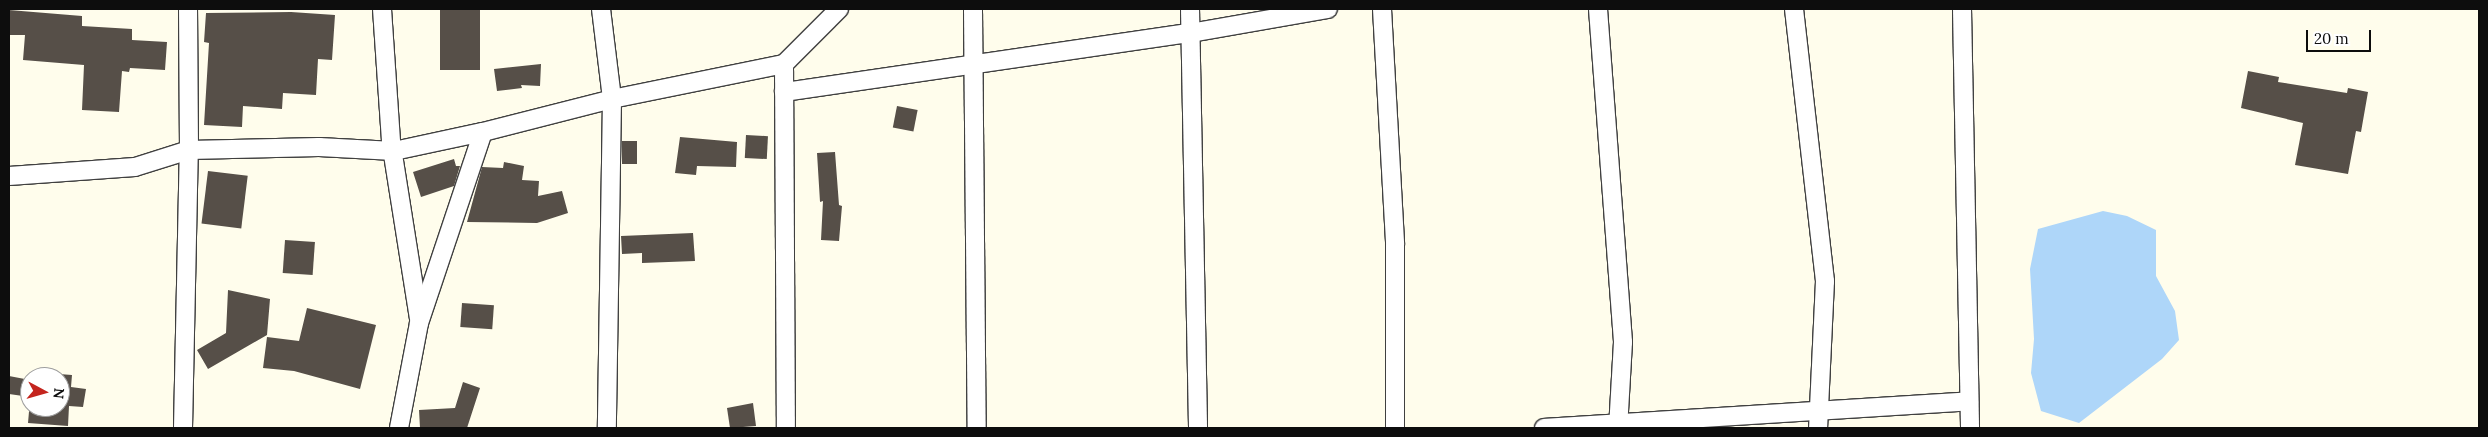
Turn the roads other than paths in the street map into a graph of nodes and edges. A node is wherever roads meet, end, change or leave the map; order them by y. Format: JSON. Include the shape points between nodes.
{"nodes":[{"id":1,"x":188,"y":9,"type":"edge"},
{"id":2,"x":382,"y":9,"type":"edge"},
{"id":3,"x":601,"y":9,"type":"edge"},
{"id":4,"x":839,"y":9,"type":"edge"},
{"id":5,"x":973,"y":9,"type":"edge"},
{"id":6,"x":1190,"y":9,"type":"edge"},
{"id":7,"x":1328,"y":9,"type":"edge"},
{"id":8,"x":1382,"y":9,"type":"edge"},
{"id":9,"x":1598,"y":9,"type":"edge"},
{"id":10,"x":1794,"y":9,"type":"edge"},
{"id":11,"x":1962,"y":9,"type":"edge"},
{"id":12,"x":1190,"y":33,"type":"junction"},
{"id":13,"x":784,"y":64,"type":"junction"},
{"id":14,"x":973,"y":64,"type":"junction"},
{"id":15,"x":784,"y":92,"type":"junction"},
{"id":16,"x":612,"y":100,"type":"junction"},
{"id":17,"x":483,"y":132,"type":"junction"},
{"id":18,"x":189,"y":150,"type":"junction"},
{"id":19,"x":394,"y":151,"type":"junction"},
{"id":20,"x":9,"y":176,"type":"edge"},
{"id":21,"x":419,"y":323,"type":"junction"},
{"id":22,"x":1969,"y":401,"type":"junction"},
{"id":23,"x":1819,"y":410,"type":"junction"},
{"id":24,"x":1618,"y":426,"type":"edge"},
{"id":25,"x":183,"y":428,"type":"edge"},
{"id":26,"x":399,"y":428,"type":"edge"},
{"id":27,"x":607,"y":428,"type":"edge"},
{"id":28,"x":786,"y":428,"type":"edge"},
{"id":29,"x":977,"y":428,"type":"edge"},
{"id":30,"x":1198,"y":428,"type":"edge"},
{"id":31,"x":1395,"y":428,"type":"edge"},
{"id":32,"x":1544,"y":428,"type":"edge"},
{"id":33,"x":1818,"y":428,"type":"edge"},
{"id":34,"x":1970,"y":428,"type":"edge"}],
"edges":[{"from":1,"to":18,"type":"street"},
{"from":2,"to":19,"type":"street"},
{"from":3,"to":16,"type":"street"},
{"from":4,"to":13,"type":"street"},
{"from":5,"to":14,"type":"street"},
{"from":6,"to":12,"type":"street"},
{"from":7,"to":12,"type":"street"},
{"from":8,"to":31,"type":"street","via":[[1395,245]]},
{"from":9,"to":24,"type":"street","via":[[1623,342]]},
{"from":10,"to":23,"type":"street","via":[[1826,280]]},
{"from":11,"to":22,"type":"street"},
{"from":12,"to":14,"type":"street"},
{"from":12,"to":30,"type":"street"},
{"from":13,"to":15,"type":"street"},
{"from":13,"to":16,"type":"street"},
{"from":14,"to":15,"type":"street"},
{"from":14,"to":29,"type":"street"},
{"from":15,"to":28,"type":"street"},
{"from":16,"to":17,"type":"street"},
{"from":16,"to":27,"type":"street"},
{"from":17,"to":19,"type":"street"},
{"from":17,"to":21,"type":"street"},
{"from":18,"to":19,"type":"street","via":[[319,147]]},
{"from":18,"to":20,"type":"street","via":[[135,167]]},
{"from":18,"to":25,"type":"street"},
{"from":19,"to":21,"type":"street"},
{"from":21,"to":26,"type":"street"},
{"from":22,"to":23,"type":"street"},
{"from":22,"to":34,"type":"street"},
{"from":23,"to":24,"type":"street"},
{"from":23,"to":33,"type":"street"},
{"from":24,"to":32,"type":"street"}]}
